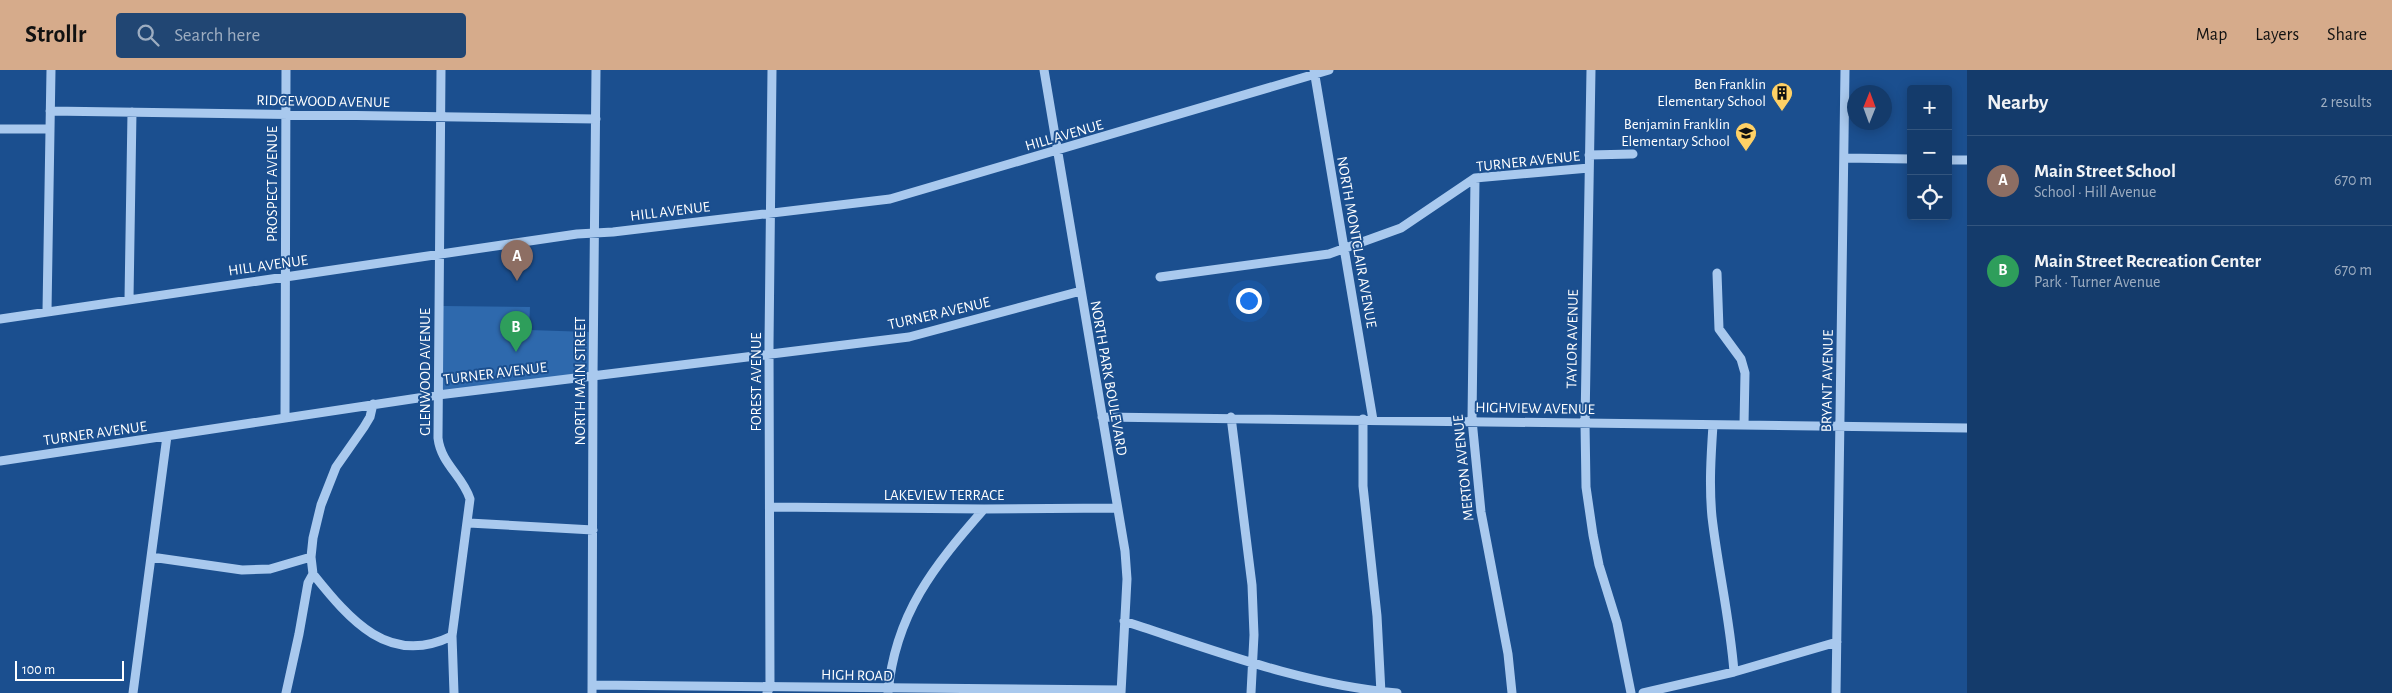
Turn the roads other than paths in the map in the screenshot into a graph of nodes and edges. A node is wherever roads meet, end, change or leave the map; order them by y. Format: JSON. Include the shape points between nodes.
{"nodes":[{"id":1,"x":51,"y":70,"type":"edge"},
{"id":2,"x":286,"y":70,"type":"edge"},
{"id":3,"x":441,"y":70,"type":"edge"},
{"id":4,"x":596,"y":70,"type":"edge"},
{"id":5,"x":772,"y":70,"type":"edge"},
{"id":6,"x":1044,"y":70,"type":"edge"},
{"id":7,"x":1329,"y":70,"type":"edge"},
{"id":8,"x":1591,"y":70,"type":"edge"},
{"id":9,"x":1845,"y":70,"type":"edge"},
{"id":10,"x":1314,"y":72,"type":"edge"},
{"id":11,"x":50,"y":111,"type":"junction"},
{"id":12,"x":132,"y":112,"type":"junction"},
{"id":13,"x":286,"y":114,"type":"junction"},
{"id":14,"x":441,"y":117,"type":"junction"},
{"id":15,"x":596,"y":119,"type":"junction"},
{"id":16,"x":0,"y":129,"type":"edge"},
{"id":17,"x":50,"y":129,"type":"junction"},
{"id":18,"x":1058,"y":150,"type":"junction"},
{"id":19,"x":1590,"y":154,"type":"junction"},
{"id":20,"x":1633,"y":154,"type":"dead end"},
{"id":21,"x":1844,"y":158,"type":"junction"},
{"id":22,"x":1907,"y":159,"type":"edge"},
{"id":23,"x":1952,"y":160,"type":"edge"},
{"id":24,"x":1967,"y":160,"type":"edge"},
{"id":25,"x":1589,"y":168,"type":"junction"},
{"id":26,"x":1475,"y":178,"type":"junction"},
{"id":27,"x":772,"y":213,"type":"junction"},
{"id":28,"x":595,"y":233,"type":"junction"},
{"id":29,"x":1344,"y":249,"type":"junction"},
{"id":30,"x":440,"y":254,"type":"junction"},
{"id":31,"x":1717,"y":273,"type":"dead end"},
{"id":32,"x":286,"y":276,"type":"junction"},
{"id":33,"x":1160,"y":277,"type":"dead end"},
{"id":34,"x":1080,"y":291,"type":"junction"},
{"id":35,"x":129,"y":299,"type":"junction"},
{"id":36,"x":46,"y":312,"type":"junction"},
{"id":37,"x":0,"y":318,"type":"edge"},
{"id":38,"x":769,"y":354,"type":"junction"},
{"id":39,"x":593,"y":375,"type":"junction"},
{"id":40,"x":438,"y":395,"type":"junction"},
{"id":41,"x":373,"y":404,"type":"junction"},
{"id":42,"x":1102,"y":417,"type":"junction"},
{"id":43,"x":1231,"y":417,"type":"junction"},
{"id":44,"x":285,"y":418,"type":"junction"},
{"id":45,"x":1363,"y":419,"type":"junction"},
{"id":46,"x":1373,"y":420,"type":"junction"},
{"id":47,"x":1472,"y":420,"type":"junction"},
{"id":48,"x":1585,"y":423,"type":"junction"},
{"id":49,"x":1713,"y":425,"type":"junction"},
{"id":50,"x":1744,"y":425,"type":"junction"},
{"id":51,"x":1840,"y":426,"type":"junction"},
{"id":52,"x":1967,"y":428,"type":"edge"},
{"id":53,"x":167,"y":436,"type":"junction"},
{"id":54,"x":0,"y":461,"type":"edge"},
{"id":55,"x":770,"y":507,"type":"junction"},
{"id":56,"x":1117,"y":508,"type":"junction"},
{"id":57,"x":984,"y":509,"type":"junction"},
{"id":58,"x":469,"y":524,"type":"junction"},
{"id":59,"x":593,"y":530,"type":"junction"},
{"id":60,"x":151,"y":557,"type":"junction"},
{"id":61,"x":311,"y":557,"type":"junction"},
{"id":62,"x":313,"y":574,"type":"junction"},
{"id":63,"x":1124,"y":621,"type":"junction"},
{"id":64,"x":452,"y":636,"type":"junction"},
{"id":65,"x":1837,"y":642,"type":"junction"},
{"id":66,"x":1253,"y":662,"type":"junction"},
{"id":67,"x":1734,"y":672,"type":"junction"},
{"id":68,"x":592,"y":689,"type":"edge"},
{"id":69,"x":768,"y":690,"type":"edge"},
{"id":70,"x":1670,"y":690,"type":"edge"},
{"id":71,"x":888,"y":691,"type":"edge"},
{"id":72,"x":1121,"y":691,"type":"edge"},
{"id":73,"x":1002,"y":692,"type":"edge"},
{"id":74,"x":1381,"y":692,"type":"edge"},
{"id":75,"x":133,"y":693,"type":"edge"},
{"id":76,"x":286,"y":693,"type":"edge"},
{"id":77,"x":454,"y":693,"type":"edge"},
{"id":78,"x":1251,"y":693,"type":"edge"},
{"id":79,"x":1398,"y":693,"type":"edge"},
{"id":80,"x":1512,"y":693,"type":"edge"},
{"id":81,"x":1631,"y":693,"type":"edge"},
{"id":82,"x":1642,"y":693,"type":"edge"},
{"id":83,"x":1836,"y":693,"type":"edge"}],
"edges":[{"from":1,"to":11,"type":"street"},
{"from":2,"to":13,"type":"street","name":"PROSPECT AVENUE"},
{"from":3,"to":14,"type":"street","name":"GLENWOOD AVENUE"},
{"from":4,"to":15,"type":"street","name":"NORTH MAIN STREET"},
{"from":5,"to":27,"type":"street","name":"FOREST AVENUE"},
{"from":6,"to":18,"type":"street","name":"NORTH PARK BOULEVARD"},
{"from":7,"to":10,"type":"street","name":"HILL AVENUE"},
{"from":8,"to":19,"type":"street","name":"TAYLOR AVENUE"},
{"from":9,"to":21,"type":"street","name":"BRYANT AVENUE"},
{"from":10,"to":18,"type":"street","name":"HILL AVENUE"},
{"from":10,"to":29,"type":"street","name":"NORTH MONTCLAIR AVENUE"},
{"from":11,"to":12,"type":"street","name":"RIDGEWOOD AVENUE"},
{"from":11,"to":17,"type":"street"},
{"from":12,"to":13,"type":"street","name":"RIDGEWOOD AVENUE"},
{"from":12,"to":35,"type":"street"},
{"from":13,"to":14,"type":"street","name":"RIDGEWOOD AVENUE"},
{"from":13,"to":32,"type":"street","name":"PROSPECT AVENUE"},
{"from":14,"to":15,"type":"street","name":"RIDGEWOOD AVENUE"},
{"from":14,"to":30,"type":"street","name":"GLENWOOD AVENUE"},
{"from":15,"to":28,"type":"street","name":"NORTH MAIN STREET"},
{"from":16,"to":17,"type":"street"},
{"from":17,"to":36,"type":"street"},
{"from":18,"to":27,"type":"street","name":"HILL AVENUE","via":[[890,199]]},
{"from":18,"to":34,"type":"street","name":"NORTH PARK BOULEVARD"},
{"from":19,"to":20,"type":"street","name":"TURNER AVENUE"},
{"from":19,"to":25,"type":"street","name":"TAYLOR AVENUE"},
{"from":21,"to":22,"type":"street"},
{"from":21,"to":51,"type":"street","name":"BRYANT AVENUE"},
{"from":23,"to":24,"type":"street"},
{"from":25,"to":26,"type":"street","name":"TURNER AVENUE"},
{"from":25,"to":48,"type":"street","name":"TAYLOR AVENUE"},
{"from":26,"to":29,"type":"street","name":"TURNER AVENUE","via":[[1401,228]]},
{"from":26,"to":47,"type":"street","name":"MERTON AVENUE"},
{"from":27,"to":28,"type":"street","name":"HILL AVENUE"},
{"from":27,"to":38,"type":"street","name":"FOREST AVENUE"},
{"from":28,"to":30,"type":"street","name":"HILL AVENUE"},
{"from":28,"to":39,"type":"street","name":"NORTH MAIN STREET"},
{"from":29,"to":33,"type":"street","name":"TURNER AVENUE","via":[[1329,254]]},
{"from":29,"to":46,"type":"street","name":"NORTH MONTCLAIR AVENUE"},
{"from":30,"to":32,"type":"street","name":"HILL AVENUE"},
{"from":30,"to":40,"type":"street","name":"GLENWOOD AVENUE"},
{"from":31,"to":50,"type":"street","via":[[1719,329],[1741,359],[1745,373]]},
{"from":32,"to":35,"type":"street","name":"HILL AVENUE"},
{"from":32,"to":44,"type":"street","name":"PROSPECT AVENUE"},
{"from":34,"to":38,"type":"street","name":"TURNER AVENUE","via":[[909,337]]},
{"from":34,"to":42,"type":"street","name":"NORTH PARK BOULEVARD"},
{"from":35,"to":36,"type":"street","name":"HILL AVENUE"},
{"from":36,"to":37,"type":"street","name":"HILL AVENUE"},
{"from":38,"to":39,"type":"street","name":"TURNER AVENUE"},
{"from":38,"to":55,"type":"street","name":"FOREST AVENUE"},
{"from":39,"to":40,"type":"street","name":"TURNER AVENUE"},
{"from":39,"to":59,"type":"street","name":"NORTH MAIN STREET"},
{"from":40,"to":41,"type":"street","name":"TURNER AVENUE"},
{"from":40,"to":58,"type":"street","name":"GLENWOOD AVENUE","via":[[440,450],[449,467],[466,486],[470,499]]},
{"from":41,"to":44,"type":"street","name":"TURNER AVENUE"},
{"from":41,"to":61,"type":"street","via":[[370,417],[342,456],[330,480],[321,505]]},
{"from":42,"to":43,"type":"street","name":"HIGHVIEW AVENUE"},
{"from":42,"to":56,"type":"street","name":"NORTH PARK BOULEVARD"},
{"from":43,"to":45,"type":"street","name":"HIGHVIEW AVENUE"},
{"from":43,"to":66,"type":"street","via":[[1252,585]]},
{"from":44,"to":53,"type":"street","name":"TURNER AVENUE"},
{"from":45,"to":46,"type":"street","name":"HIGHVIEW AVENUE"},
{"from":45,"to":74,"type":"street","via":[[1363,486],[1377,616]]},
{"from":46,"to":47,"type":"street","name":"HIGHVIEW AVENUE"},
{"from":47,"to":48,"type":"street","name":"HIGHVIEW AVENUE"},
{"from":47,"to":80,"type":"street","name":"MERTON AVENUE","via":[[1480,512],[1508,654]]},
{"from":48,"to":49,"type":"street","name":"HIGHVIEW AVENUE"},
{"from":48,"to":81,"type":"street","name":"TAYLOR AVENUE","via":[[1588,513],[1624,652]]},
{"from":49,"to":50,"type":"street","name":"HIGHVIEW AVENUE"},
{"from":49,"to":67,"type":"street","via":[[1712,515],[1728,611]]},
{"from":50,"to":51,"type":"street","name":"HIGHVIEW AVENUE"},
{"from":51,"to":52,"type":"street","name":"HIGHVIEW AVENUE"},
{"from":51,"to":65,"type":"street","name":"BRYANT AVENUE"},
{"from":53,"to":54,"type":"street","name":"TURNER AVENUE"},
{"from":53,"to":60,"type":"street"},
{"from":55,"to":57,"type":"street","name":"LAKEVIEW TERRACE"},
{"from":55,"to":69,"type":"street","name":"FOREST AVENUE"},
{"from":56,"to":57,"type":"street","name":"LAKEVIEW TERRACE"},
{"from":56,"to":63,"type":"street","name":"NORTH PARK BOULEVARD","via":[[1127,567]]},
{"from":57,"to":71,"type":"street","via":[[936,565],[913,602],[898,640]]},
{"from":58,"to":59,"type":"street"},
{"from":58,"to":64,"type":"street","name":"GLENWOOD AVENUE"},
{"from":59,"to":68,"type":"street","name":"NORTH MAIN STREET"},
{"from":60,"to":61,"type":"street","via":[[242,570],[270,568]]},
{"from":60,"to":75,"type":"street"},
{"from":61,"to":62,"type":"street"},
{"from":62,"to":64,"type":"street","via":[[346,613],[391,642],[410,647],[424,646]]},
{"from":62,"to":76,"type":"street","via":[[308,583]]},
{"from":63,"to":66,"type":"street"},
{"from":63,"to":72,"type":"street","name":"NORTH PARK BOULEVARD"},
{"from":64,"to":77,"type":"street","name":"GLENWOOD AVENUE"},
{"from":65,"to":67,"type":"street"},
{"from":65,"to":83,"type":"street","name":"BRYANT AVENUE"},
{"from":66,"to":74,"type":"street"},
{"from":66,"to":78,"type":"street"},
{"from":67,"to":70,"type":"street"},
{"from":68,"to":69,"type":"street","name":"HIGH ROAD"},
{"from":69,"to":71,"type":"street","name":"HIGH ROAD"},
{"from":70,"to":82,"type":"street"},
{"from":71,"to":73,"type":"street","name":"HIGH ROAD"},
{"from":72,"to":73,"type":"street","name":"HIGH ROAD"},
{"from":74,"to":79,"type":"street"}]}
